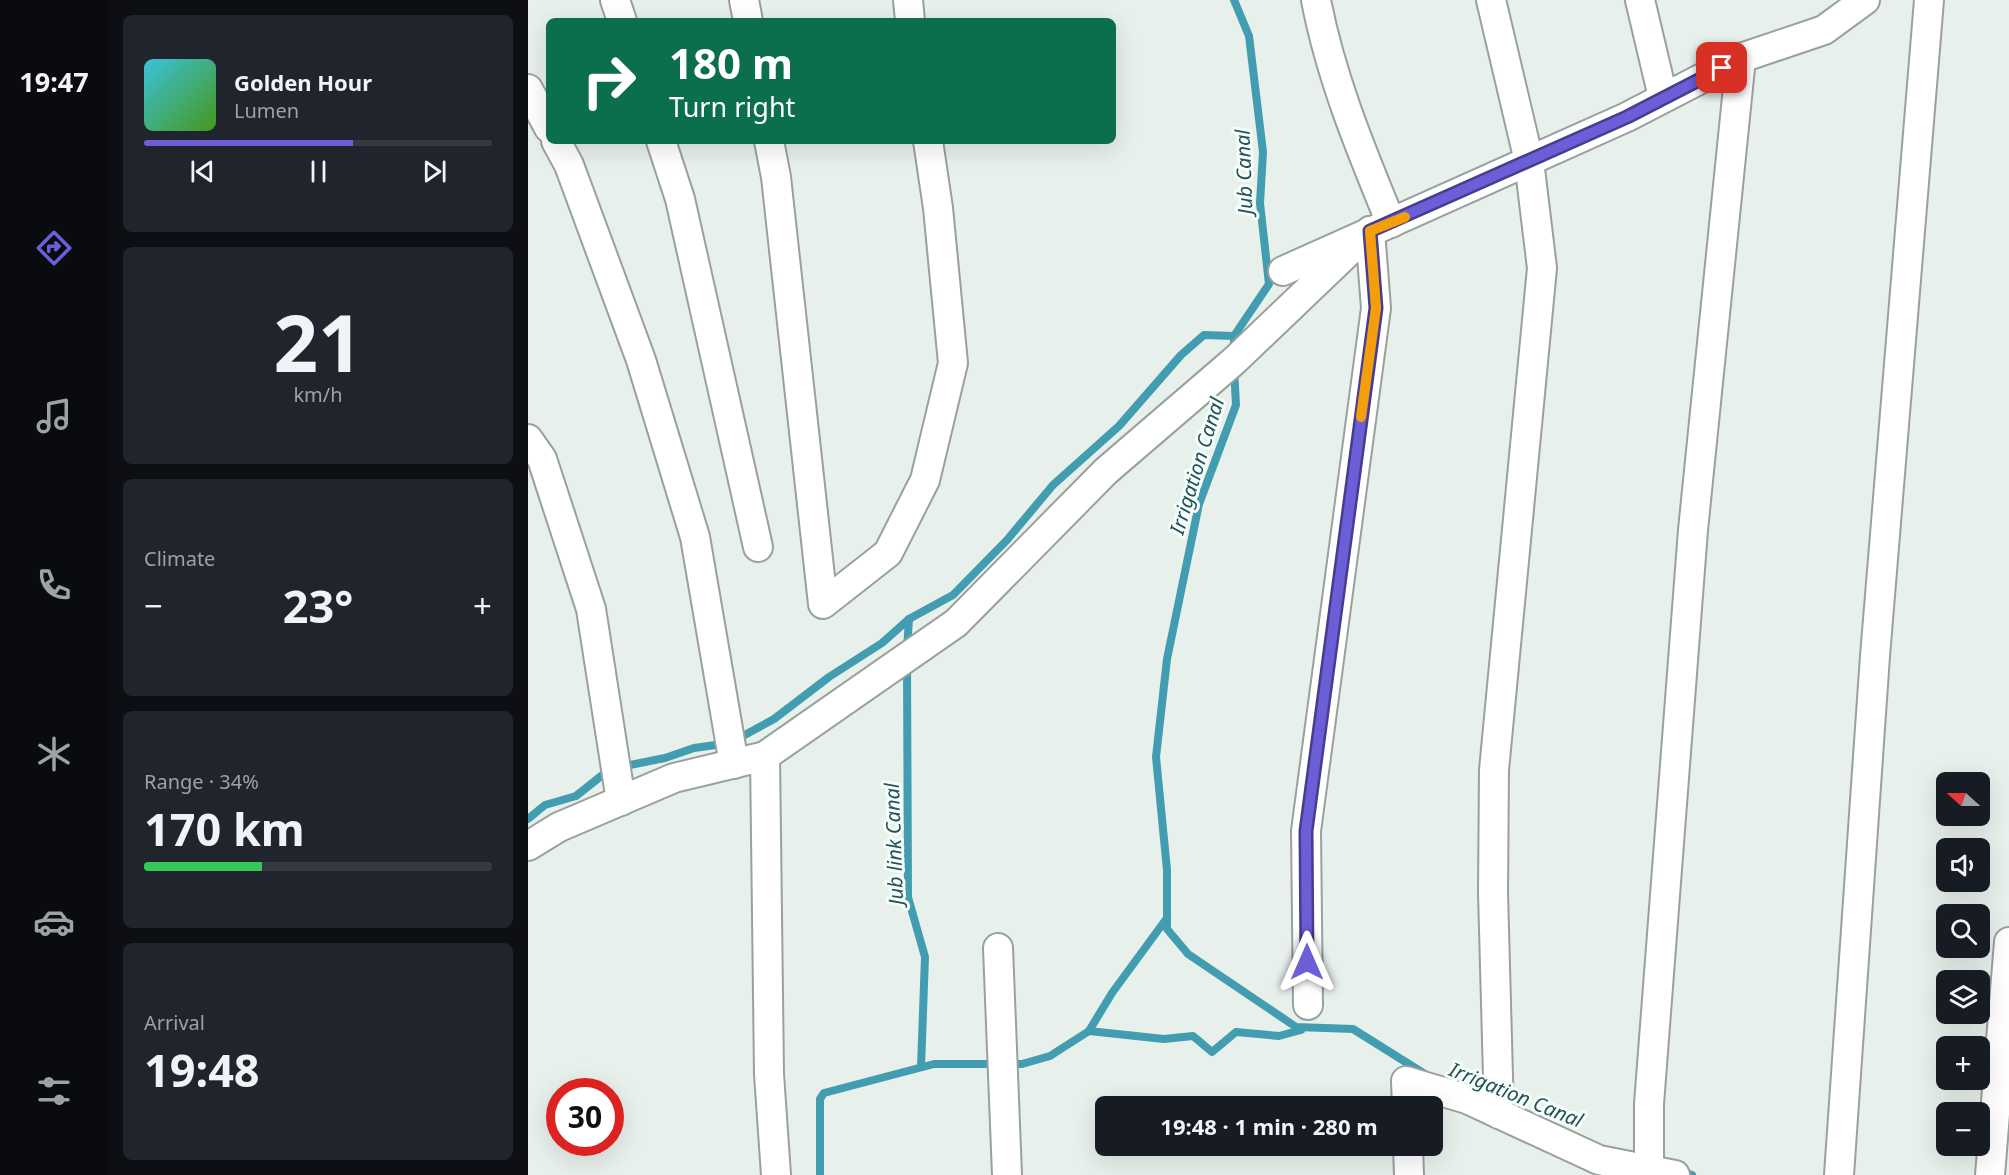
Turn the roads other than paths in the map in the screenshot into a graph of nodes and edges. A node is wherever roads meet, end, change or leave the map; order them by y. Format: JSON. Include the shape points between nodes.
{"nodes":[{"id":1,"x":615,"y":0,"type":"edge"},
{"id":2,"x":744,"y":0,"type":"edge"},
{"id":3,"x":908,"y":0,"type":"edge"},
{"id":4,"x":1316,"y":0,"type":"edge"},
{"id":5,"x":1491,"y":0,"type":"edge"},
{"id":6,"x":1640,"y":0,"type":"edge"},
{"id":7,"x":1865,"y":0,"type":"edge"},
{"id":8,"x":1929,"y":0,"type":"edge"},
{"id":9,"x":621,"y":18,"type":"edge"},
{"id":10,"x":747,"y":18,"type":"edge"},
{"id":11,"x":910,"y":18,"type":"edge"},
{"id":12,"x":1741,"y":58,"type":"junction"},
{"id":13,"x":528,"y":89,"type":"edge"},
{"id":14,"x":1664,"y":98,"type":"junction"},
{"id":15,"x":546,"y":122,"type":"edge"},
{"id":16,"x":558,"y":144,"type":"edge"},
{"id":17,"x":662,"y":144,"type":"edge"},
{"id":18,"x":770,"y":144,"type":"edge"},
{"id":19,"x":928,"y":144,"type":"edge"},
{"id":20,"x":1528,"y":161,"type":"junction"},
{"id":21,"x":1381,"y":227,"type":"junction"},
{"id":22,"x":1283,"y":271,"type":"dead end"},
{"id":23,"x":528,"y":439,"type":"edge"},
{"id":24,"x":758,"y":547,"type":"dead end"},
{"id":25,"x":765,"y":756,"type":"junction"},
{"id":26,"x":734,"y":764,"type":"junction"},
{"id":27,"x":621,"y":801,"type":"junction"},
{"id":28,"x":528,"y":846,"type":"edge"},
{"id":29,"x":2009,"y":942,"type":"edge"},
{"id":30,"x":998,"y":948,"type":"dead end"},
{"id":31,"x":1308,"y":1005,"type":"dead end"},
{"id":32,"x":1407,"y":1096,"type":"edge"},
{"id":33,"x":1499,"y":1114,"type":"junction"},
{"id":34,"x":1408,"y":1156,"type":"edge"},
{"id":35,"x":1657,"y":1173,"type":"edge"},
{"id":36,"x":776,"y":1175,"type":"edge"},
{"id":37,"x":1007,"y":1175,"type":"edge"},
{"id":38,"x":1409,"y":1175,"type":"edge"},
{"id":39,"x":1839,"y":1175,"type":"edge"},
{"id":40,"x":1990,"y":1175,"type":"edge"}],
"edges":[{"from":1,"to":9,"type":"street"},
{"from":2,"to":10,"type":"street"},
{"from":3,"to":11,"type":"street"},
{"from":4,"to":21,"type":"street","via":[[1325,49]]},
{"from":5,"to":20,"type":"street"},
{"from":6,"to":14,"type":"street"},
{"from":7,"to":12,"type":"street","via":[[1824,30]]},
{"from":8,"to":39,"type":"street","via":[[1875,656]]},
{"from":12,"to":14,"type":"street"},
{"from":12,"to":35,"type":"street","via":[[1693,530],[1649,1104]]},
{"from":13,"to":15,"type":"street"},
{"from":14,"to":20,"type":"street"},
{"from":16,"to":26,"type":"street","via":[[569,165],[641,360],[695,537]]},
{"from":17,"to":24,"type":"street","via":[[680,199]]},
{"from":18,"to":19,"type":"street","via":[[823,604],[888,553],[925,480],[953,363]]},
{"from":20,"to":21,"type":"street"},
{"from":20,"to":33,"type":"street","via":[[1542,268],[1494,770],[1492,892]]},
{"from":21,"to":22,"type":"street"},
{"from":21,"to":25,"type":"street","via":[[1106,471],[956,623]]},
{"from":21,"to":31,"type":"street","via":[[1376,308],[1306,831]]},
{"from":23,"to":27,"type":"street","via":[[542,459],[591,609]]},
{"from":25,"to":26,"type":"street"},
{"from":25,"to":36,"type":"street","via":[[769,1074]]},
{"from":26,"to":27,"type":"street","via":[[674,778]]},
{"from":27,"to":28,"type":"street","via":[[559,827]]},
{"from":29,"to":40,"type":"street"},
{"from":30,"to":37,"type":"street"},
{"from":32,"to":33,"type":"street","via":[[1406,1081],[1467,1099]]},
{"from":33,"to":35,"type":"street","via":[[1599,1160]]},
{"from":34,"to":38,"type":"street"}]}
